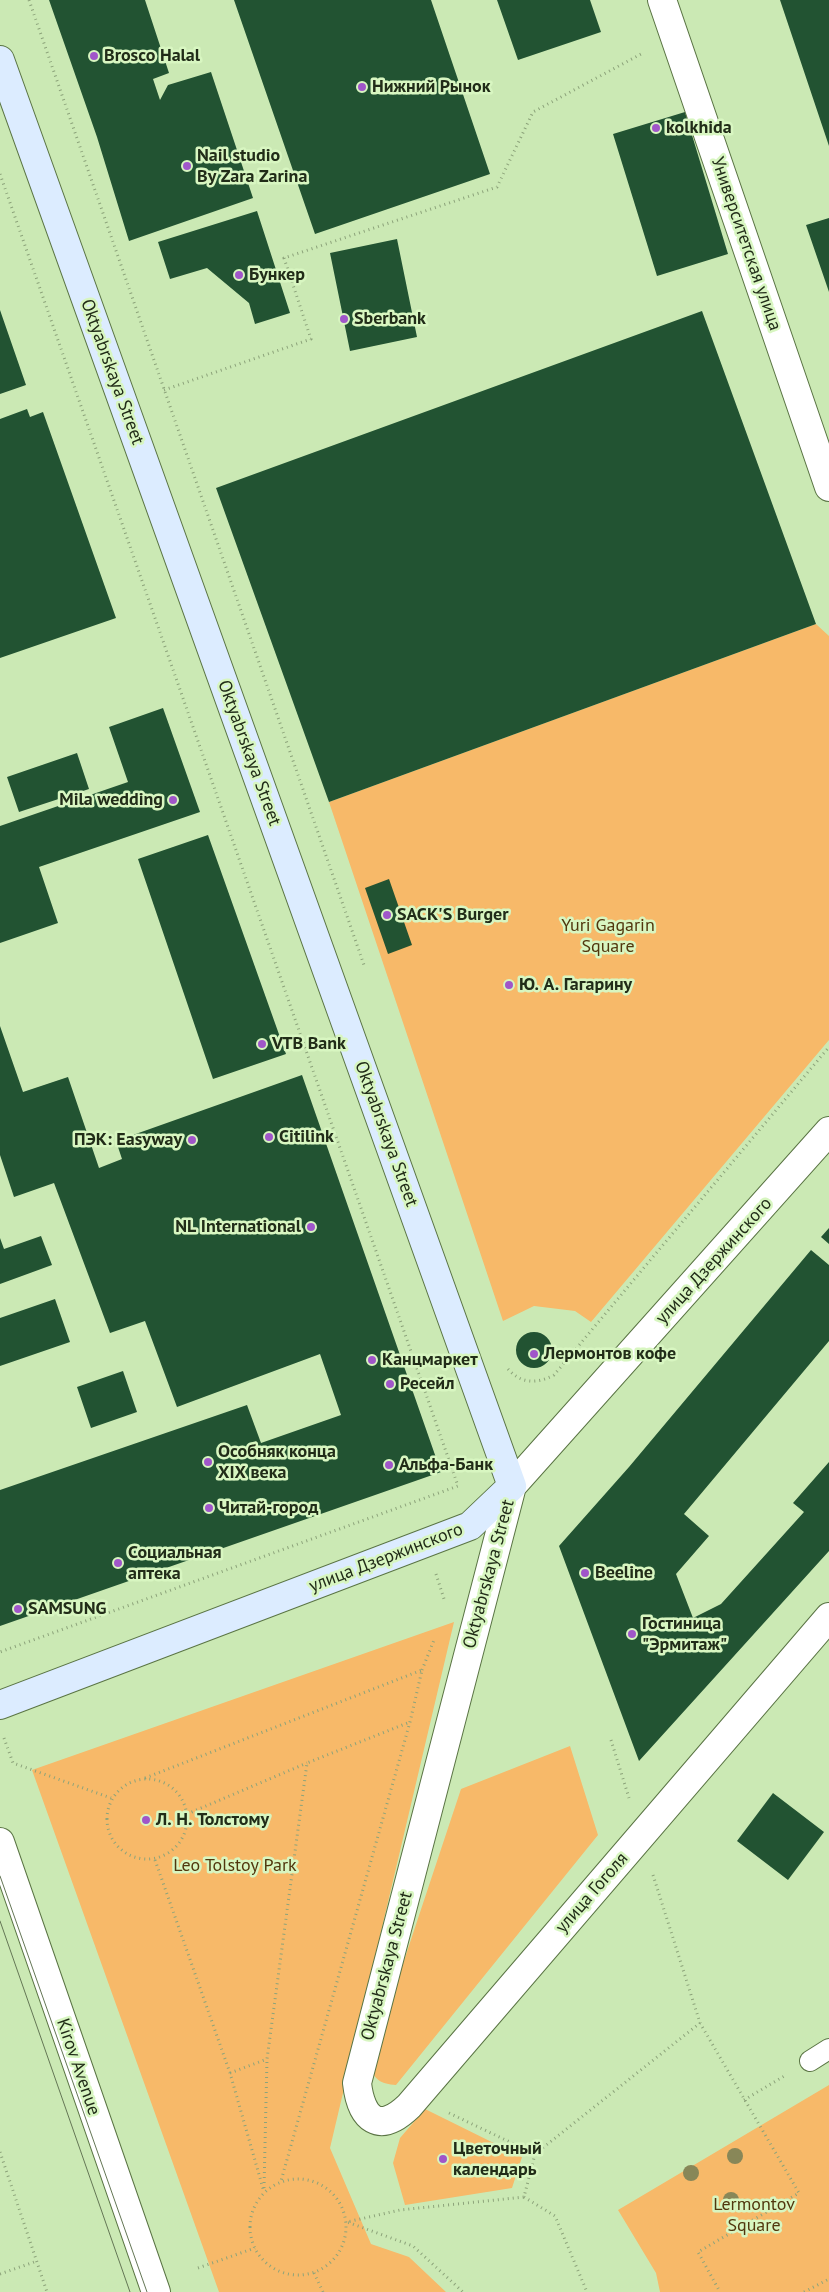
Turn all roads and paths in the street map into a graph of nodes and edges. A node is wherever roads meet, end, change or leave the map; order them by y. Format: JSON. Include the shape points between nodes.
{"nodes":[{"id":1,"x":29,"y":0,"type":"edge"},
{"id":2,"x":662,"y":0,"type":"edge"},
{"id":3,"x":676,"y":35,"type":"junction"},
{"id":4,"x":0,"y":60,"type":"edge"},
{"id":5,"x":0,"y":174,"type":"edge"},
{"id":6,"x":164,"y":390,"type":"junction"},
{"id":7,"x":829,"y":488,"type":"edge"},
{"id":8,"x":368,"y":975,"type":"dead end"},
{"id":9,"x":829,"y":1047,"type":"edge"},
{"id":10,"x":829,"y":1131,"type":"edge"},
{"id":11,"x":503,"y":1362,"type":"dead end"},
{"id":12,"x":512,"y":1486,"type":"junction"},
{"id":13,"x":829,"y":1618,"type":"edge"},
{"id":14,"x":0,"y":1652,"type":"edge"},
{"id":15,"x":0,"y":1705,"type":"edge"},
{"id":16,"x":410,"y":1722,"type":"junction"},
{"id":17,"x":3,"y":1737,"type":"dead end"},
{"id":18,"x":611,"y":1740,"type":"dead end"},
{"id":19,"x":307,"y":1763,"type":"junction"},
{"id":20,"x":145,"y":1778,"type":"junction"},
{"id":21,"x":112,"y":1798,"type":"junction"},
{"id":22,"x":187,"y":1814,"type":"junction"},
{"id":23,"x":641,"y":1837,"type":"junction"},
{"id":24,"x":0,"y":1842,"type":"edge"},
{"id":25,"x":155,"y":1860,"type":"junction"},
{"id":26,"x":700,"y":2023,"type":"junction"},
{"id":27,"x":829,"y":2050,"type":"edge"},
{"id":28,"x":267,"y":2059,"type":"junction"},
{"id":29,"x":810,"y":2061,"type":"joint"},
{"id":30,"x":230,"y":2073,"type":"junction"},
{"id":31,"x":357,"y":2083,"type":"joint"},
{"id":32,"x":744,"y":2100,"type":"junction"},
{"id":33,"x":447,"y":2111,"type":"dead end"},
{"id":34,"x":0,"y":2152,"type":"edge"},
{"id":35,"x":535,"y":2154,"type":"junction"},
{"id":36,"x":281,"y":2181,"type":"junction"},
{"id":37,"x":264,"y":2192,"type":"junction"},
{"id":38,"x":524,"y":2197,"type":"junction"},
{"id":39,"x":347,"y":2222,"type":"junction"},
{"id":40,"x":255,"y":2248,"type":"junction"},
{"id":41,"x":37,"y":2261,"type":"junction"},
{"id":42,"x":198,"y":2268,"type":"dead end"},
{"id":43,"x":314,"y":2273,"type":"junction"},
{"id":44,"x":0,"y":2274,"type":"edge"},
{"id":45,"x":829,"y":2279,"type":"edge"},
{"id":46,"x":48,"y":2292,"type":"edge"},
{"id":47,"x":156,"y":2292,"type":"edge"},
{"id":48,"x":323,"y":2292,"type":"edge"},
{"id":49,"x":463,"y":2292,"type":"edge"},
{"id":50,"x":586,"y":2292,"type":"edge"},
{"id":51,"x":720,"y":2292,"type":"edge"},
{"id":52,"x":804,"y":2292,"type":"edge"}],
"edges":[{"from":1,"to":6,"type":"path"},
{"from":2,"to":3,"type":"street","name":"Университетская улица"},
{"from":3,"to":6,"type":"path","via":[[533,112],[497,186],[284,258],[311,340]]},
{"from":3,"to":7,"type":"street","name":"Университетская улица"},
{"from":4,"to":12,"type":"main road","name":"Oktyabrskaya Street"},
{"from":5,"to":14,"type":"path","via":[[458,1486]]},
{"from":6,"to":8,"type":"path"},
{"from":9,"to":11,"type":"path","via":[[554,1375],[527,1381],[514,1375]]},
{"from":10,"to":12,"type":"street","name":"улица Дзержинского"},
{"from":12,"to":15,"type":"main road","name":"улица Дзержинского","via":[[470,1526],[461,1530]]},
{"from":12,"to":31,"type":"street","name":"Oktyabrskaya Street"},
{"from":13,"to":23,"type":"street","name":"улица Гоголя"},
{"from":16,"to":19,"type":"path"},
{"from":16,"to":20,"type":"path","via":[[422,1670]]},
{"from":16,"to":36,"type":"path"},
{"from":17,"to":21,"type":"path","via":[[13,1763]]},
{"from":18,"to":23,"type":"path"},
{"from":19,"to":22,"type":"path"},
{"from":19,"to":28,"type":"path"},
{"from":20,"to":21,"type":"path","via":[[126,1784]]},
{"from":20,"to":22,"type":"path","via":[[165,1782],[180,1795]]},
{"from":21,"to":25,"type":"path","via":[[106,1822],[115,1845],[135,1859]]},
{"from":22,"to":25,"type":"path","via":[[185,1834],[174,1850]]},
{"from":23,"to":26,"type":"path"},
{"from":23,"to":31,"type":"street","name":"улица Гоголя","via":[[398,2116],[377,2122],[370,2118],[363,2110]]},
{"from":24,"to":47,"type":"street","name":"Kirov Avenue"},
{"from":25,"to":30,"type":"path"},
{"from":26,"to":32,"type":"path"},
{"from":26,"to":35,"type":"path"},
{"from":27,"to":29,"type":"lane"},
{"from":28,"to":30,"type":"path"},
{"from":28,"to":37,"type":"path"},
{"from":29,"to":32,"type":"path"},
{"from":30,"to":37,"type":"path"},
{"from":32,"to":51,"type":"path","via":[[799,2193],[698,2252]]},
{"from":33,"to":35,"type":"path"},
{"from":34,"to":41,"type":"path"},
{"from":35,"to":38,"type":"path"},
{"from":36,"to":37,"type":"path"},
{"from":36,"to":39,"type":"path","via":[[303,2178],[324,2185],[340,2201]]},
{"from":37,"to":40,"type":"path","via":[[252,2210],[250,2232]]},
{"from":38,"to":39,"type":"path","via":[[400,2210]]},
{"from":38,"to":50,"type":"path","via":[[554,2216]]},
{"from":39,"to":43,"type":"path","via":[[344,2244],[333,2262]]},
{"from":39,"to":49,"type":"path","via":[[413,2246]]},
{"from":40,"to":42,"type":"path"},
{"from":40,"to":43,"type":"path","via":[[272,2268],[292,2276]]},
{"from":41,"to":44,"type":"path"},
{"from":41,"to":46,"type":"path"},
{"from":43,"to":48,"type":"path"},
{"from":45,"to":52,"type":"path"}]}
